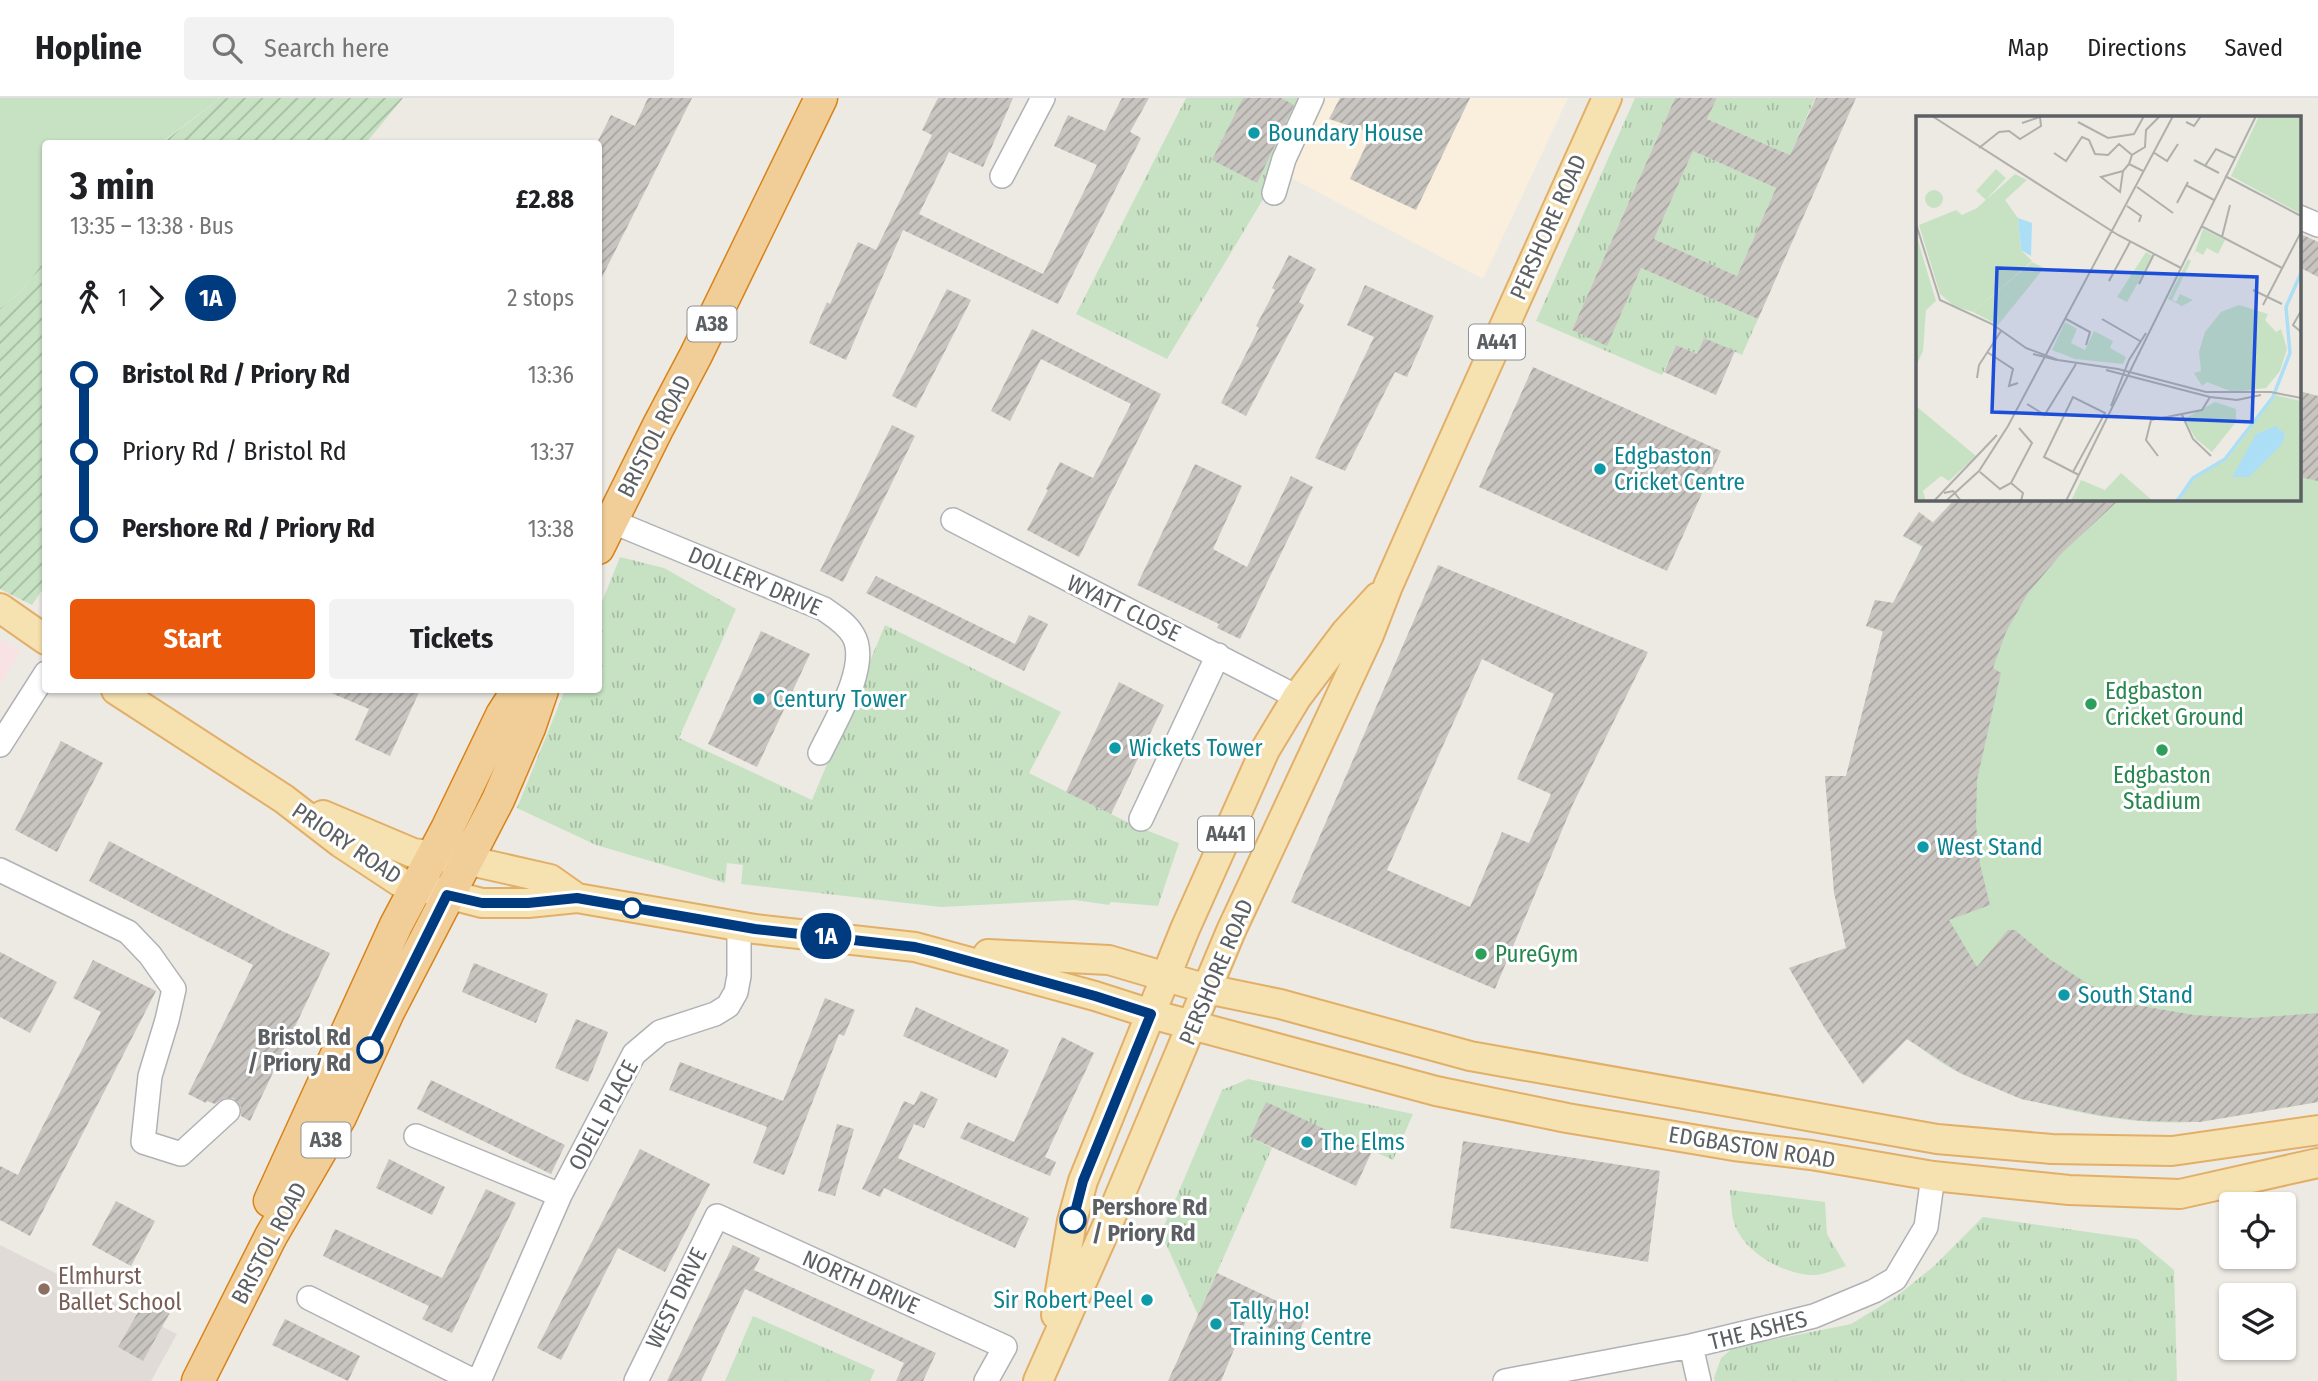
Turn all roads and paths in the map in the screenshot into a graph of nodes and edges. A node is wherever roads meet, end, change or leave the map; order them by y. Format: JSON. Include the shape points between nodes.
{"nodes":[{"id":1,"x":821,"y":98,"type":"edge"},
{"id":2,"x":1043,"y":98,"type":"edge"},
{"id":3,"x":1312,"y":98,"type":"edge"},
{"id":4,"x":1607,"y":98,"type":"edge"},
{"id":5,"x":1002,"y":176,"type":"dead end"},
{"id":6,"x":1274,"y":193,"type":"dead end"},
{"id":7,"x":2300,"y":217,"type":"edge"},
{"id":8,"x":2318,"y":225,"type":"edge"},
{"id":9,"x":953,"y":520,"type":"dead end"},
{"id":10,"x":605,"y":534,"type":"edge"},
{"id":11,"x":1388,"y":586,"type":"junction"},
{"id":12,"x":0,"y":608,"type":"edge"},
{"id":13,"x":42,"y":637,"type":"edge"},
{"id":14,"x":1218,"y":655,"type":"junction"},
{"id":15,"x":42,"y":679,"type":"edge"},
{"id":16,"x":121,"y":693,"type":"edge"},
{"id":17,"x":516,"y":693,"type":"edge"},
{"id":18,"x":541,"y":693,"type":"edge"},
{"id":19,"x":1297,"y":696,"type":"junction"},
{"id":20,"x":0,"y":745,"type":"edge"},
{"id":21,"x":820,"y":753,"type":"dead end"},
{"id":22,"x":284,"y":799,"type":"junction"},
{"id":23,"x":1141,"y":819,"type":"dead end"},
{"id":24,"x":432,"y":857,"type":"junction"},
{"id":25,"x":466,"y":860,"type":"junction"},
{"id":26,"x":0,"y":870,"type":"edge"},
{"id":27,"x":416,"y":887,"type":"junction"},
{"id":28,"x":447,"y":895,"type":"junction"},
{"id":29,"x":577,"y":898,"type":"junction"},
{"id":30,"x":739,"y":926,"type":"junction"},
{"id":31,"x":936,"y":952,"type":"junction"},
{"id":32,"x":1166,"y":976,"type":"junction"},
{"id":33,"x":1207,"y":989,"type":"junction"},
{"id":34,"x":1151,"y":1014,"type":"junction"},
{"id":35,"x":1193,"y":1025,"type":"junction"},
{"id":36,"x":1700,"y":1098,"type":"junction"},
{"id":37,"x":228,"y":1111,"type":"dead end"},
{"id":38,"x":2318,"y":1130,"type":"edge"},
{"id":39,"x":416,"y":1136,"type":"dead end"},
{"id":40,"x":1696,"y":1139,"type":"junction"},
{"id":41,"x":1937,"y":1139,"type":"junction"},
{"id":42,"x":2172,"y":1151,"type":"junction"},
{"id":43,"x":2318,"y":1163,"type":"edge"},
{"id":44,"x":1933,"y":1176,"type":"junction"},
{"id":45,"x":2180,"y":1194,"type":"junction"},
{"id":46,"x":561,"y":1195,"type":"junction"},
{"id":47,"x":717,"y":1216,"type":"joint"},
{"id":48,"x":310,"y":1298,"type":"dead end"},
{"id":49,"x":1691,"y":1346,"type":"junction"},
{"id":50,"x":1043,"y":1370,"type":"edge"},
{"id":51,"x":181,"y":1381,"type":"edge"},
{"id":52,"x":198,"y":1381,"type":"edge"},
{"id":53,"x":476,"y":1381,"type":"edge"},
{"id":54,"x":636,"y":1381,"type":"edge"},
{"id":55,"x":986,"y":1381,"type":"edge"},
{"id":56,"x":1506,"y":1381,"type":"edge"},
{"id":57,"x":1699,"y":1381,"type":"edge"}],
"edges":[{"from":1,"to":10,"type":"highway","name":"BRISTOL ROAD","number":"A38"},
{"from":2,"to":5,"type":"street"},
{"from":3,"to":6,"type":"street"},
{"from":4,"to":11,"type":"main road","name":"PERSHORE ROAD","number":"A441"},
{"from":7,"to":8,"type":"street"},
{"from":9,"to":14,"type":"street","name":"WYATT CLOSE"},
{"from":10,"to":21,"type":"street","name":"DOLLERY DRIVE","via":[[824,609],[841,621],[857,646],[856,674]]},
{"from":11,"to":19,"type":"main road","name":"PERSHORE ROAD","number":"A441"},
{"from":11,"to":33,"type":"main road","name":"PERSHORE ROAD","number":"A441"},
{"from":12,"to":13,"type":"main road"},
{"from":14,"to":19,"type":"street","name":"WYATT CLOSE"},
{"from":14,"to":23,"type":"street"},
{"from":15,"to":20,"type":"street"},
{"from":16,"to":22,"type":"main road","name":"PRIORY ROAD"},
{"from":17,"to":24,"type":"highway","name":"BRISTOL ROAD","number":"A38"},
{"from":18,"to":25,"type":"highway","name":"BRISTOL ROAD","number":"A38","via":[[498,800]]},
{"from":19,"to":32,"type":"main road","name":"PERSHORE ROAD","number":"A441","via":[[1265,750]]},
{"from":22,"to":24,"type":"main road","name":"PRIORY ROAD"},
{"from":22,"to":27,"type":"main road","name":"PRIORY ROAD","via":[[341,843],[400,882]]},
{"from":24,"to":25,"type":"main road","name":"PRIORY ROAD"},
{"from":24,"to":27,"type":"highway","name":"BRISTOL ROAD","number":"A38"},
{"from":25,"to":28,"type":"highway","name":"BRISTOL ROAD","number":"A38"},
{"from":25,"to":29,"type":"main road","name":"PRIORY ROAD","via":[[550,879]]},
{"from":26,"to":37,"type":"street","via":[[128,932],[174,989],[150,1076],[143,1142],[181,1154]]},
{"from":27,"to":28,"type":"main road","name":"PRIORY ROAD"},
{"from":27,"to":51,"type":"highway","name":"BRISTOL ROAD","number":"A38","via":[[255,1235]]},
{"from":28,"to":29,"type":"main road","name":"PRIORY ROAD","via":[[482,903]]},
{"from":28,"to":52,"type":"highway","name":"BRISTOL ROAD","number":"A38","via":[[340,1117],[271,1236]]},
{"from":29,"to":30,"type":"main road","name":"PRIORY ROAD"},
{"from":30,"to":31,"type":"main road","name":"PRIORY ROAD"},
{"from":30,"to":46,"type":"street","name":"ODELL PLACE","via":[[739,976],[728,1006],[660,1032],[634,1054]]},
{"from":31,"to":32,"type":"main road","name":"PRIORY ROAD","via":[[1109,960]]},
{"from":31,"to":34,"type":"main road","name":"PRIORY ROAD"},
{"from":32,"to":33,"type":"main road","name":"PRIORY ROAD"},
{"from":32,"to":34,"type":"main road","name":"PERSHORE ROAD","number":"A441"},
{"from":33,"to":35,"type":"main road","name":"PERSHORE ROAD","number":"A441"},
{"from":33,"to":36,"type":"main road","name":"EDGBASTON ROAD","via":[[1470,1056]]},
{"from":34,"to":35,"type":"main road","name":"PRIORY ROAD"},
{"from":34,"to":50,"type":"main road","name":"PERSHORE ROAD","number":"A441","via":[[1083,1181]]},
{"from":35,"to":40,"type":"main road","name":"EDGBASTON ROAD","via":[[1436,1091]]},
{"from":35,"to":50,"type":"main road","name":"PERSHORE ROAD","number":"A441"},
{"from":36,"to":40,"type":"main road"},
{"from":36,"to":41,"type":"main road","name":"EDGBASTON ROAD"},
{"from":38,"to":42,"type":"main road","name":"EDGBASTON ROAD"},
{"from":39,"to":46,"type":"street","name":"ODELL PLACE"},
{"from":40,"to":44,"type":"main road","name":"EDGBASTON ROAD"},
{"from":41,"to":42,"type":"main road","name":"EDGBASTON ROAD","via":[[2052,1149]]},
{"from":41,"to":44,"type":"main road"},
{"from":42,"to":45,"type":"main road"},
{"from":43,"to":45,"type":"main road","name":"EDGBASTON ROAD"},
{"from":44,"to":45,"type":"main road","name":"EDGBASTON ROAD","via":[[2069,1190]]},
{"from":44,"to":49,"type":"street","name":"THE ASHES","via":[[1926,1227],[1895,1279],[1814,1316]]},
{"from":46,"to":53,"type":"street","name":"ODELL PLACE"},
{"from":47,"to":54,"type":"street","name":"WEST DRIVE"},
{"from":47,"to":55,"type":"street","name":"NORTH DRIVE","via":[[1005,1347]]},
{"from":48,"to":53,"type":"street","name":"ODELL PLACE"},
{"from":49,"to":56,"type":"street","name":"THE ASHES"},
{"from":49,"to":57,"type":"street"}]}
